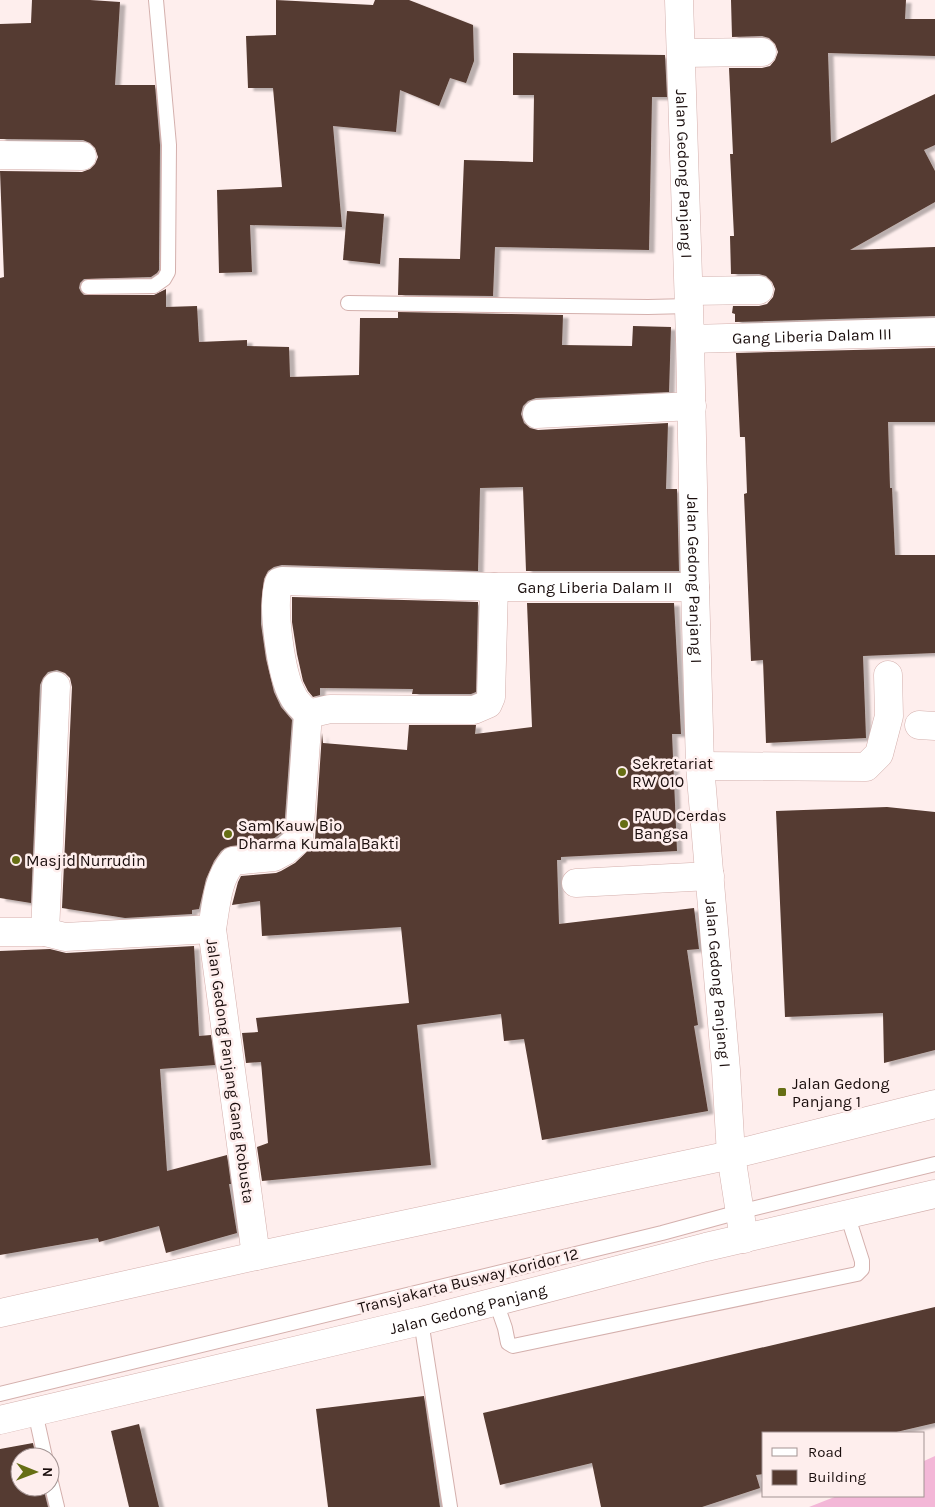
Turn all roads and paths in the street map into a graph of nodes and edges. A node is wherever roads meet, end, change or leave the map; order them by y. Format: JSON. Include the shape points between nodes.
{"nodes":[{"id":1,"x":156,"y":0,"type":"edge"},
{"id":2,"x":679,"y":0,"type":"edge"},
{"id":3,"x":762,"y":52,"type":"dead end"},
{"id":4,"x":681,"y":53,"type":"junction"},
{"id":5,"x":0,"y":155,"type":"edge"},
{"id":6,"x":82,"y":156,"type":"dead end"},
{"id":7,"x":88,"y":287,"type":"dead end"},
{"id":8,"x":759,"y":290,"type":"dead end"},
{"id":9,"x":689,"y":299,"type":"junction"},
{"id":10,"x":348,"y":303,"type":"dead end"},
{"id":11,"x":935,"y":332,"type":"edge"},
{"id":12,"x":690,"y":339,"type":"junction"},
{"id":13,"x":692,"y":406,"type":"junction"},
{"id":14,"x":537,"y":414,"type":"dead end"},
{"id":15,"x":494,"y":587,"type":"junction"},
{"id":16,"x":695,"y":587,"type":"junction"},
{"id":17,"x":888,"y":675,"type":"dead end"},
{"id":18,"x":56,"y":686,"type":"dead end"},
{"id":19,"x":308,"y":714,"type":"junction"},
{"id":20,"x":700,"y":766,"type":"junction"},
{"id":21,"x":710,"y":876,"type":"junction"},
{"id":22,"x":576,"y":883,"type":"dead end"},
{"id":23,"x":212,"y":929,"type":"junction"},
{"id":24,"x":0,"y":932,"type":"edge"},
{"id":25,"x":45,"y":932,"type":"junction"},
{"id":26,"x":935,"y":1104,"type":"edge"},
{"id":27,"x":731,"y":1155,"type":"junction"},
{"id":28,"x":935,"y":1164,"type":"edge"},
{"id":29,"x":935,"y":1194,"type":"edge"},
{"id":30,"x":739,"y":1212,"type":"junction"},
{"id":31,"x":847,"y":1214,"type":"junction"},
{"id":32,"x":744,"y":1239,"type":"junction"},
{"id":33,"x":256,"y":1256,"type":"junction"},
{"id":34,"x":496,"y":1302,"type":"junction"},
{"id":35,"x":0,"y":1313,"type":"edge"},
{"id":36,"x":422,"y":1321,"type":"junction"},
{"id":37,"x":0,"y":1394,"type":"edge"},
{"id":38,"x":35,"y":1412,"type":"junction"},
{"id":39,"x":0,"y":1420,"type":"edge"},
{"id":40,"x":43,"y":1447,"type":"edge"},
{"id":41,"x":450,"y":1507,"type":"edge"}],
"edges":[{"from":1,"to":7,"type":"lane","via":[[169,145],[168,272],[154,286]]},
{"from":2,"to":4,"type":"street","name":"Jalan Gedong Panjang I"},
{"from":3,"to":4,"type":"street"},
{"from":4,"to":9,"type":"street","name":"Jalan Gedong Panjang I"},
{"from":5,"to":6,"type":"street"},
{"from":8,"to":9,"type":"street"},
{"from":9,"to":10,"type":"lane","via":[[648,307]]},
{"from":9,"to":12,"type":"street","name":"Jalan Gedong Panjang I"},
{"from":11,"to":12,"type":"street","name":"Gang Liberia Dalam III"},
{"from":12,"to":13,"type":"street","name":"Jalan Gedong Panjang I"},
{"from":13,"to":14,"type":"street"},
{"from":13,"to":16,"type":"street","name":"Jalan Gedong Panjang I"},
{"from":15,"to":16,"type":"street","name":"Gang Liberia Dalam II"},
{"from":15,"to":19,"type":"street","via":[[492,698],[488,704],[474,710],[330,709]]},
{"from":15,"to":19,"type":"street","name":"Gang Liberia Dalam II","via":[[279,582],[276,609],[282,667],[293,697]]},
{"from":16,"to":20,"type":"street","name":"Jalan Gedong Panjang I"},
{"from":17,"to":20,"type":"street","via":[[888,716],[879,754],[866,767]]},
{"from":18,"to":25,"type":"street"},
{"from":19,"to":23,"type":"street","name":"Jalan Gedong Panjang Gang Robusta","via":[[299,838],[274,857],[233,861],[219,887]]},
{"from":20,"to":21,"type":"street","name":"Jalan Gedong Panjang I"},
{"from":21,"to":22,"type":"street"},
{"from":21,"to":27,"type":"street","name":"Jalan Gedong Panjang I"},
{"from":23,"to":25,"type":"street","via":[[65,937]]},
{"from":23,"to":33,"type":"street","name":"Jalan Gedong Panjang Gang Robusta"},
{"from":24,"to":25,"type":"street"},
{"from":26,"to":27,"type":"street"},
{"from":27,"to":30,"type":"street","name":"Jalan Gedong Panjang I"},
{"from":27,"to":33,"type":"street"},
{"from":28,"to":30,"type":"lane","name":"Transjakarta Busway Koridor 12"},
{"from":29,"to":31,"type":"street","name":"Jalan Gedong Panjang"},
{"from":30,"to":32,"type":"street","name":"Jalan Gedong Panjang I"},
{"from":30,"to":37,"type":"lane","name":"Transjakarta Busway Koridor 12"},
{"from":31,"to":32,"type":"street","name":"Jalan Gedong Panjang"},
{"from":31,"to":34,"type":"lane","via":[[862,1261],[858,1274],[513,1346],[508,1343]]},
{"from":32,"to":34,"type":"street","name":"Jalan Gedong Panjang"},
{"from":33,"to":35,"type":"street"},
{"from":34,"to":36,"type":"street","name":"Jalan Gedong Panjang"},
{"from":36,"to":38,"type":"street","name":"Jalan Gedong Panjang"},
{"from":36,"to":41,"type":"lane"},
{"from":38,"to":39,"type":"street","name":"Jalan Gedong Panjang"},
{"from":38,"to":40,"type":"lane"}]}
